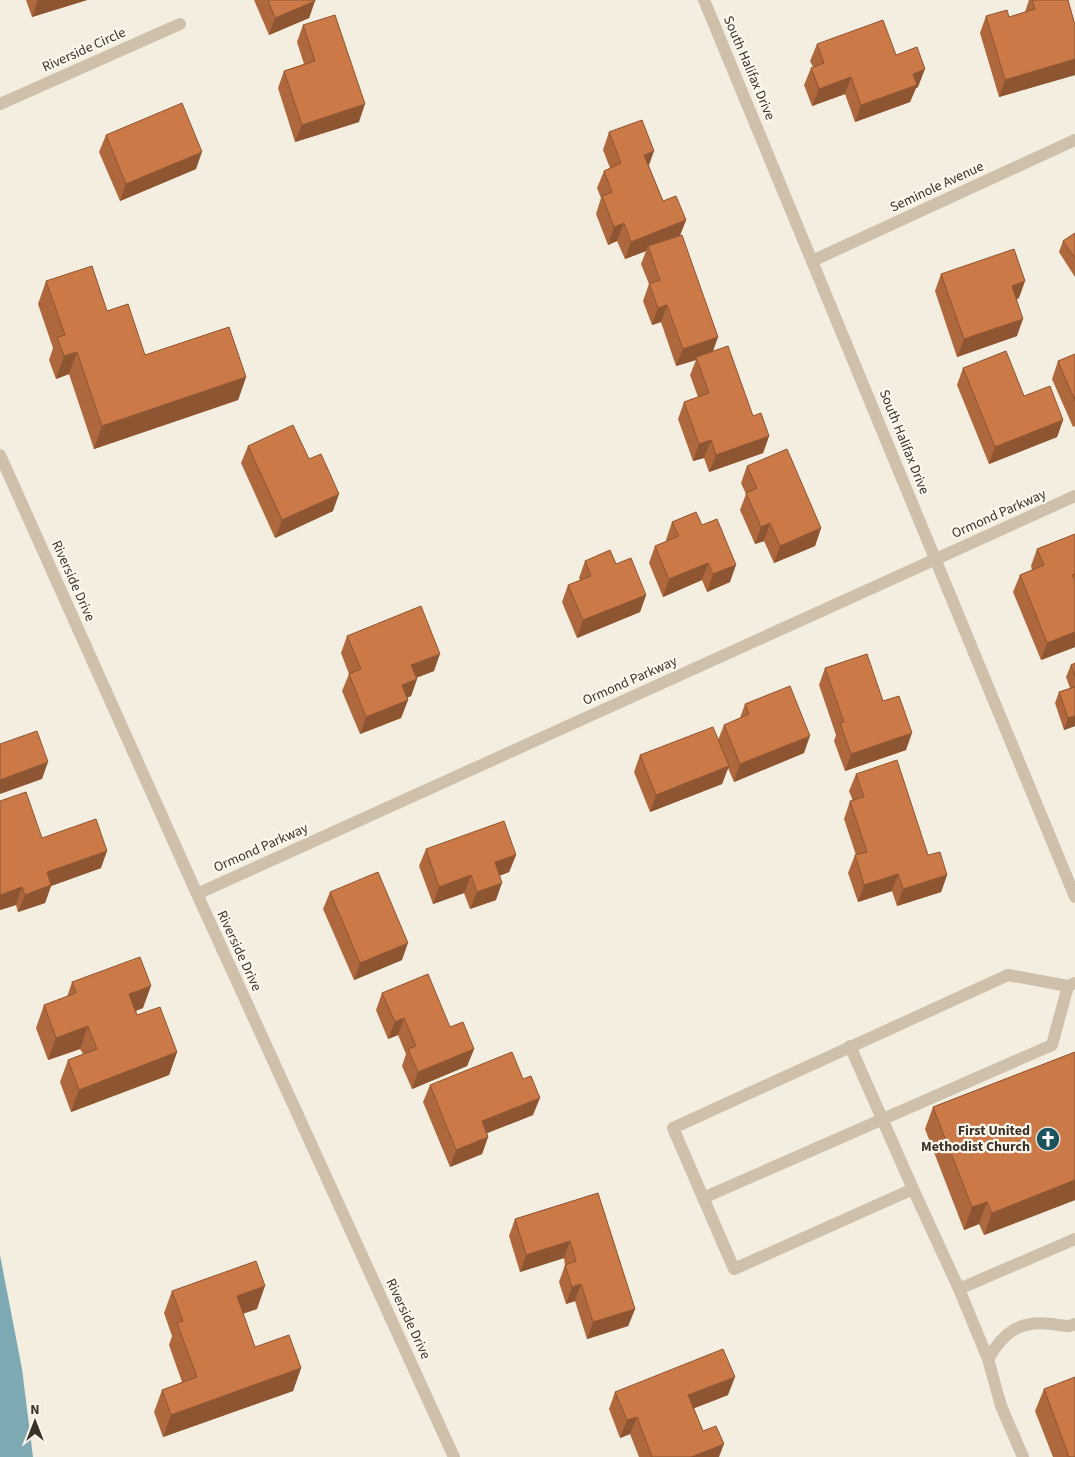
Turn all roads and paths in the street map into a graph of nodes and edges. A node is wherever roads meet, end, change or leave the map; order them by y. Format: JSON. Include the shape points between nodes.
{"nodes":[{"id":1,"x":704,"y":0,"type":"edge"},
{"id":2,"x":180,"y":24,"type":"dead end"},
{"id":3,"x":0,"y":104,"type":"edge"},
{"id":4,"x":1075,"y":140,"type":"edge"},
{"id":5,"x":812,"y":261,"type":"junction"},
{"id":6,"x":0,"y":456,"type":"edge"},
{"id":7,"x":1075,"y":496,"type":"edge"},
{"id":8,"x":936,"y":559,"type":"junction"},
{"id":9,"x":197,"y":894,"type":"junction"},
{"id":10,"x":1075,"y":897,"type":"edge"},
{"id":11,"x":1071,"y":984,"type":"edge"},
{"id":12,"x":850,"y":1046,"type":"junction"},
{"id":13,"x":882,"y":1120,"type":"junction"},
{"id":14,"x":913,"y":1189,"type":"junction"},
{"id":15,"x":703,"y":1198,"type":"junction"},
{"id":16,"x":1075,"y":1239,"type":"edge"},
{"id":17,"x":959,"y":1289,"type":"junction"},
{"id":18,"x":1075,"y":1324,"type":"edge"},
{"id":19,"x":988,"y":1359,"type":"junction"},
{"id":20,"x":454,"y":1457,"type":"edge"},
{"id":21,"x":1022,"y":1457,"type":"edge"}],
"edges":[{"from":1,"to":5,"type":"street","name":"South Halifax Drive"},
{"from":2,"to":3,"type":"street","name":"Riverside Circle"},
{"from":4,"to":5,"type":"street","name":"Seminole Avenue"},
{"from":5,"to":8,"type":"street","name":"South Halifax Drive"},
{"from":6,"to":9,"type":"street","name":"Riverside Drive"},
{"from":7,"to":8,"type":"street","name":"Ormond Parkway"},
{"from":8,"to":9,"type":"street","name":"Ormond Parkway"},
{"from":8,"to":10,"type":"street","name":"South Halifax Drive"},
{"from":9,"to":20,"type":"street","name":"Riverside Drive"},
{"from":11,"to":12,"type":"street","via":[[1008,975]]},
{"from":11,"to":13,"type":"street","via":[[1052,1045]]},
{"from":12,"to":13,"type":"street"},
{"from":12,"to":15,"type":"street","via":[[673,1128]]},
{"from":13,"to":14,"type":"street"},
{"from":13,"to":15,"type":"street"},
{"from":14,"to":15,"type":"street","via":[[734,1269]]},
{"from":14,"to":17,"type":"street"},
{"from":16,"to":17,"type":"street"},
{"from":17,"to":19,"type":"street"},
{"from":18,"to":19,"type":"street","via":[[1067,1328],[1025,1324],[1004,1337]]},
{"from":19,"to":21,"type":"street","via":[[1001,1406]]}]}
